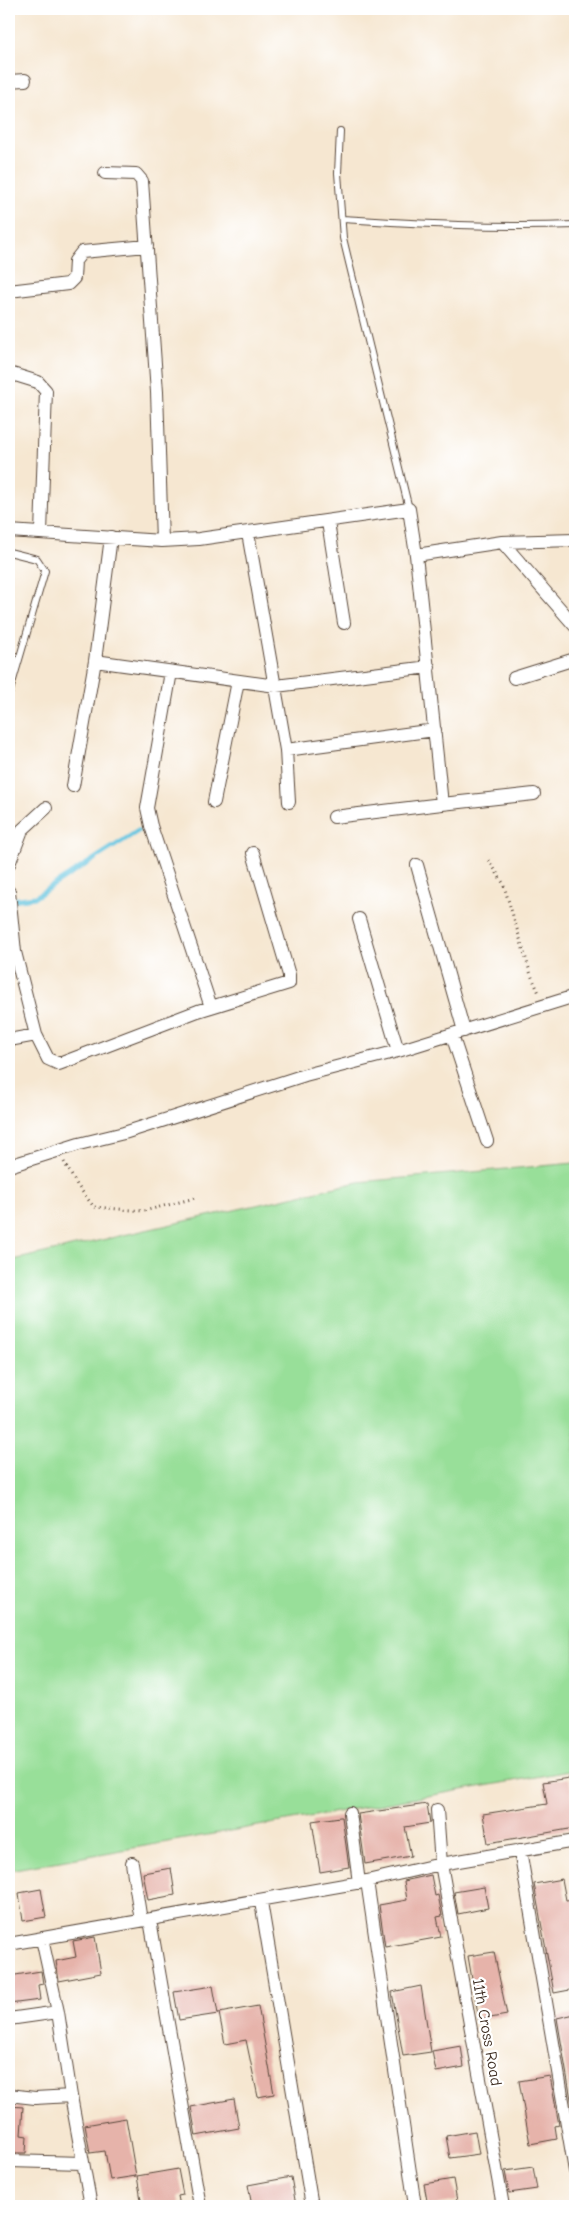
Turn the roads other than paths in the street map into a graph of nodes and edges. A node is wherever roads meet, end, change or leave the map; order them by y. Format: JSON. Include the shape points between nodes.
{"nodes":[{"id":1,"x":25,"y":80,"type":"dead end"},
{"id":2,"x":9,"y":81,"type":"edge"},
{"id":3,"x":340,"y":132,"type":"dead end"},
{"id":4,"x":105,"y":173,"type":"dead end"},
{"id":5,"x":342,"y":219,"type":"junction"},
{"id":6,"x":575,"y":225,"type":"edge"},
{"id":7,"x":147,"y":246,"type":"junction"},
{"id":8,"x":9,"y":290,"type":"edge"},
{"id":9,"x":9,"y":373,"type":"edge"},
{"id":10,"x":409,"y":509,"type":"junction"},
{"id":11,"x":328,"y":522,"type":"junction"},
{"id":12,"x":9,"y":531,"type":"edge"},
{"id":13,"x":41,"y":533,"type":"junction"},
{"id":14,"x":248,"y":533,"type":"junction"},
{"id":15,"x":111,"y":537,"type":"junction"},
{"id":16,"x":575,"y":540,"type":"edge"},
{"id":17,"x":162,"y":542,"type":"junction"},
{"id":18,"x":502,"y":542,"type":"junction"},
{"id":19,"x":9,"y":552,"type":"edge"},
{"id":20,"x":416,"y":555,"type":"junction"},
{"id":21,"x":344,"y":622,"type":"dead end"},
{"id":22,"x":575,"y":626,"type":"edge"},
{"id":23,"x":575,"y":660,"type":"edge"},
{"id":24,"x":95,"y":661,"type":"junction"},
{"id":25,"x":429,"y":667,"type":"junction"},
{"id":26,"x":171,"y":672,"type":"junction"},
{"id":27,"x":514,"y":678,"type":"dead end"},
{"id":28,"x":238,"y":681,"type":"junction"},
{"id":29,"x":276,"y":686,"type":"junction"},
{"id":30,"x":9,"y":694,"type":"edge"},
{"id":31,"x":435,"y":730,"type":"junction"},
{"id":32,"x":286,"y":750,"type":"junction"},
{"id":33,"x":73,"y":786,"type":"dead end"},
{"id":34,"x":534,"y":794,"type":"dead end"},
{"id":35,"x":214,"y":802,"type":"dead end"},
{"id":36,"x":289,"y":802,"type":"dead end"},
{"id":37,"x":442,"y":804,"type":"junction"},
{"id":38,"x":46,"y":808,"type":"dead end"},
{"id":39,"x":334,"y":817,"type":"dead end"},
{"id":40,"x":253,"y":852,"type":"dead end"},
{"id":41,"x":9,"y":864,"type":"edge"},
{"id":42,"x":417,"y":865,"type":"dead end"},
{"id":43,"x":9,"y":892,"type":"edge"},
{"id":44,"x":359,"y":919,"type":"dead end"},
{"id":45,"x":12,"y":952,"type":"edge"},
{"id":46,"x":575,"y":996,"type":"edge"},
{"id":47,"x":211,"y":1007,"type":"junction"},
{"id":48,"x":458,"y":1033,"type":"junction"},
{"id":49,"x":36,"y":1035,"type":"junction"},
{"id":50,"x":9,"y":1040,"type":"edge"},
{"id":51,"x":398,"y":1051,"type":"junction"},
{"id":52,"x":487,"y":1141,"type":"dead end"},
{"id":53,"x":9,"y":1166,"type":"edge"},
{"id":54,"x":437,"y":1810,"type":"dead end"},
{"id":55,"x":350,"y":1813,"type":"dead end"},
{"id":56,"x":575,"y":1840,"type":"edge"},
{"id":57,"x":520,"y":1850,"type":"junction"},
{"id":58,"x":132,"y":1863,"type":"dead end"},
{"id":59,"x":440,"y":1864,"type":"junction"},
{"id":60,"x":363,"y":1882,"type":"junction"},
{"id":61,"x":261,"y":1902,"type":"junction"},
{"id":62,"x":146,"y":1920,"type":"junction"},
{"id":63,"x":42,"y":1939,"type":"junction"},
{"id":64,"x":9,"y":1944,"type":"edge"},
{"id":65,"x":58,"y":2012,"type":"junction"},
{"id":66,"x":9,"y":2019,"type":"edge"},
{"id":67,"x":9,"y":2095,"type":"edge"},
{"id":68,"x":71,"y":2096,"type":"junction"},
{"id":69,"x":9,"y":2161,"type":"edge"},
{"id":70,"x":83,"y":2163,"type":"junction"},
{"id":71,"x":575,"y":2171,"type":"edge"},
{"id":72,"x":91,"y":2206,"type":"edge"},
{"id":73,"x":200,"y":2206,"type":"edge"},
{"id":74,"x":312,"y":2206,"type":"edge"},
{"id":75,"x":415,"y":2206,"type":"edge"},
{"id":76,"x":503,"y":2206,"type":"edge"}],
"edges":[{"from":1,"to":2,"type":"street"},
{"from":3,"to":5,"type":"lane","via":[[338,173]]},
{"from":4,"to":7,"type":"street","via":[[136,174],[142,182]]},
{"from":5,"to":6,"type":"lane","via":[[439,226]]},
{"from":5,"to":10,"type":"lane","via":[[343,238]]},
{"from":7,"to":8,"type":"street","via":[[82,252],[75,261],[74,278],[68,284]]},
{"from":7,"to":17,"type":"street","via":[[157,392]]},
{"from":9,"to":13,"type":"street","via":[[38,382],[46,391]]},
{"from":10,"to":11,"type":"street"},
{"from":10,"to":20,"type":"street"},
{"from":11,"to":14,"type":"street"},
{"from":11,"to":21,"type":"street"},
{"from":12,"to":13,"type":"street"},
{"from":13,"to":15,"type":"street"},
{"from":14,"to":17,"type":"street"},
{"from":14,"to":29,"type":"street"},
{"from":15,"to":17,"type":"street"},
{"from":15,"to":24,"type":"street"},
{"from":16,"to":18,"type":"street"},
{"from":18,"to":20,"type":"street"},
{"from":18,"to":22,"type":"street"},
{"from":19,"to":30,"type":"lane","via":[[37,559],[45,571]]},
{"from":20,"to":25,"type":"street"},
{"from":23,"to":27,"type":"street"},
{"from":24,"to":26,"type":"street"},
{"from":24,"to":33,"type":"street"},
{"from":25,"to":29,"type":"street"},
{"from":25,"to":31,"type":"street"},
{"from":26,"to":28,"type":"street"},
{"from":26,"to":47,"type":"street","via":[[147,808]]},
{"from":28,"to":29,"type":"street"},
{"from":28,"to":35,"type":"street"},
{"from":29,"to":32,"type":"street"},
{"from":31,"to":32,"type":"street"},
{"from":31,"to":37,"type":"street"},
{"from":32,"to":36,"type":"street"},
{"from":34,"to":37,"type":"street"},
{"from":37,"to":39,"type":"street"},
{"from":38,"to":41,"type":"street","via":[[22,830]]},
{"from":40,"to":47,"type":"street","via":[[289,983]]},
{"from":42,"to":48,"type":"street"},
{"from":43,"to":45,"type":"street"},
{"from":44,"to":51,"type":"street"},
{"from":45,"to":49,"type":"street"},
{"from":46,"to":48,"type":"street"},
{"from":47,"to":49,"type":"street","via":[[59,1064],[48,1059]]},
{"from":48,"to":51,"type":"street"},
{"from":48,"to":52,"type":"street"},
{"from":49,"to":50,"type":"street"},
{"from":51,"to":53,"type":"street","via":[[305,1075]]},
{"from":54,"to":59,"type":"street","name":"11th Cross Road"},
{"from":55,"to":60,"type":"street"},
{"from":56,"to":57,"type":"street"},
{"from":57,"to":59,"type":"street"},
{"from":57,"to":71,"type":"street"},
{"from":58,"to":62,"type":"street"},
{"from":59,"to":60,"type":"street"},
{"from":59,"to":76,"type":"street","name":"11th Cross Road"},
{"from":60,"to":61,"type":"street"},
{"from":60,"to":75,"type":"street"},
{"from":61,"to":62,"type":"street"},
{"from":61,"to":74,"type":"street"},
{"from":62,"to":63,"type":"street"},
{"from":62,"to":73,"type":"street"},
{"from":63,"to":64,"type":"street"},
{"from":63,"to":65,"type":"street"},
{"from":65,"to":66,"type":"street"},
{"from":65,"to":68,"type":"street"},
{"from":67,"to":68,"type":"street","via":[[34,2098]]},
{"from":68,"to":70,"type":"street"},
{"from":69,"to":70,"type":"street"},
{"from":70,"to":72,"type":"street"}]}
